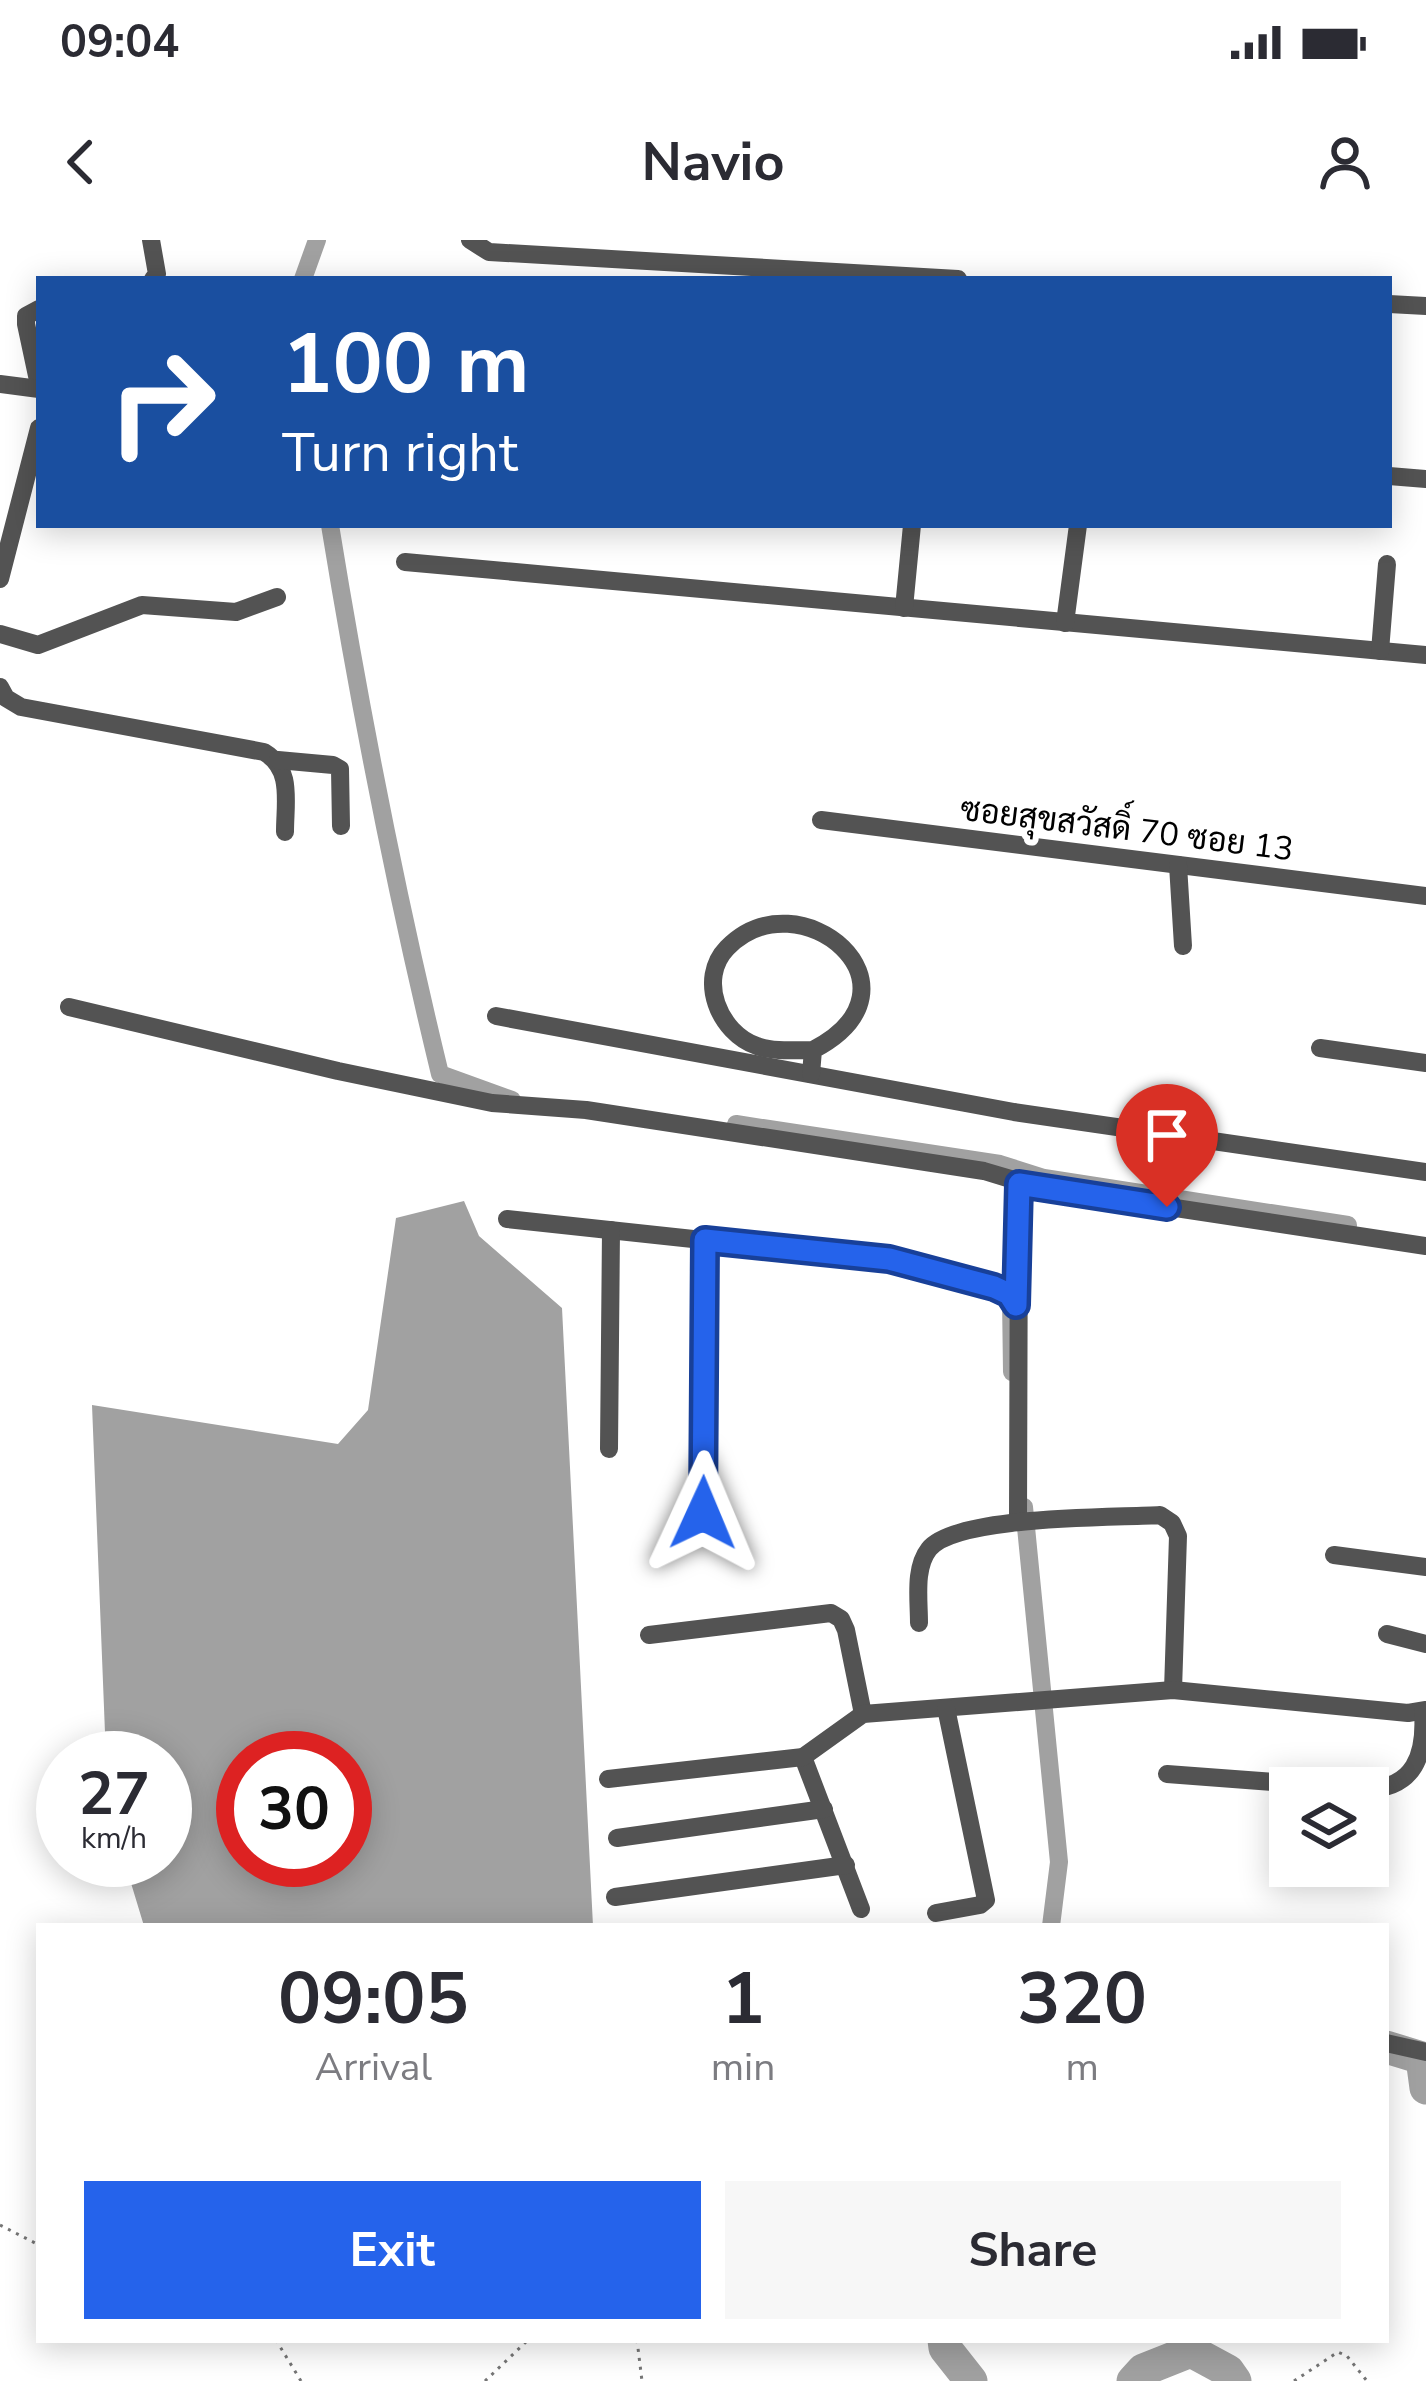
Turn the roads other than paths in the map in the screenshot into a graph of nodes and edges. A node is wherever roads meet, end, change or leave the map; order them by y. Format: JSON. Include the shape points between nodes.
{"nodes":[{"id":1,"x":151,"y":240,"type":"edge"},
{"id":2,"x":470,"y":240,"type":"edge"},
{"id":3,"x":155,"y":276,"type":"edge"},
{"id":4,"x":906,"y":276,"type":"edge"},
{"id":5,"x":1392,"y":304,"type":"edge"},
{"id":6,"x":1426,"y":306,"type":"edge"},
{"id":7,"x":36,"y":311,"type":"edge"},
{"id":8,"x":36,"y":371,"type":"edge"},
{"id":9,"x":0,"y":384,"type":"edge"},
{"id":10,"x":36,"y":387,"type":"edge"},
{"id":11,"x":36,"y":440,"type":"edge"},
{"id":12,"x":1392,"y":476,"type":"edge"},
{"id":13,"x":1426,"y":479,"type":"edge"},
{"id":14,"x":911,"y":528,"type":"edge"},
{"id":15,"x":1078,"y":528,"type":"edge"},
{"id":16,"x":405,"y":562,"type":"dead end"},
{"id":17,"x":1387,"y":564,"type":"dead end"},
{"id":18,"x":0,"y":579,"type":"edge"},
{"id":19,"x":277,"y":597,"type":"dead end"},
{"id":20,"x":904,"y":608,"type":"junction"},
{"id":21,"x":1065,"y":622,"type":"junction"},
{"id":22,"x":0,"y":634,"type":"edge"},
{"id":23,"x":1380,"y":651,"type":"junction"},
{"id":24,"x":1426,"y":656,"type":"edge"},
{"id":25,"x":0,"y":687,"type":"edge"},
{"id":26,"x":278,"y":760,"type":"junction"},
{"id":27,"x":821,"y":820,"type":"dead end"},
{"id":28,"x":341,"y":826,"type":"dead end"},
{"id":29,"x":286,"y":832,"type":"dead end"},
{"id":30,"x":1178,"y":865,"type":"junction"},
{"id":31,"x":1426,"y":896,"type":"edge"},
{"id":32,"x":1183,"y":946,"type":"dead end"},
{"id":33,"x":69,"y":1007,"type":"dead end"},
{"id":34,"x":496,"y":1016,"type":"dead end"},
{"id":35,"x":1320,"y":1048,"type":"dead end"},
{"id":36,"x":813,"y":1050,"type":"junction"},
{"id":37,"x":1426,"y":1063,"type":"edge"},
{"id":38,"x":812,"y":1074,"type":"junction"},
{"id":39,"x":1426,"y":1172,"type":"edge"},
{"id":40,"x":1019,"y":1184,"type":"junction"},
{"id":41,"x":507,"y":1219,"type":"dead end"},
{"id":42,"x":611,"y":1230,"type":"junction"},
{"id":43,"x":705,"y":1240,"type":"junction"},
{"id":44,"x":1426,"y":1246,"type":"edge"},
{"id":45,"x":1016,"y":1305,"type":"junction"},
{"id":46,"x":609,"y":1449,"type":"dead end"},
{"id":47,"x":703,"y":1513,"type":"dead end"},
{"id":48,"x":1018,"y":1522,"type":"junction"},
{"id":49,"x":1334,"y":1555,"type":"dead end"},
{"id":50,"x":1426,"y":1567,"type":"edge"},
{"id":51,"x":919,"y":1623,"type":"dead end"},
{"id":52,"x":1387,"y":1634,"type":"dead end"},
{"id":53,"x":649,"y":1635,"type":"dead end"},
{"id":54,"x":1426,"y":1644,"type":"edge"},
{"id":55,"x":1173,"y":1690,"type":"junction"},
{"id":56,"x":946,"y":1708,"type":"junction"},
{"id":57,"x":1424,"y":1711,"type":"edge"},
{"id":58,"x":863,"y":1714,"type":"junction"},
{"id":59,"x":803,"y":1757,"type":"junction"},
{"id":60,"x":1167,"y":1774,"type":"dead end"},
{"id":61,"x":608,"y":1779,"type":"dead end"},
{"id":62,"x":1269,"y":1782,"type":"edge"},
{"id":63,"x":1389,"y":1786,"type":"edge"},
{"id":64,"x":824,"y":1809,"type":"junction"},
{"id":65,"x":617,"y":1838,"type":"dead end"},
{"id":66,"x":846,"y":1865,"type":"junction"},
{"id":67,"x":615,"y":1897,"type":"dead end"},
{"id":68,"x":862,"y":1909,"type":"dead end"},
{"id":69,"x":936,"y":1913,"type":"dead end"},
{"id":70,"x":1389,"y":2044,"type":"edge"},
{"id":71,"x":1426,"y":2052,"type":"edge"}],
"edges":[{"from":1,"to":3,"type":"street"},
{"from":2,"to":4,"type":"street","via":[[489,252]]},
{"from":5,"to":6,"type":"street"},
{"from":7,"to":8,"type":"street","via":[[26,316]]},
{"from":9,"to":10,"type":"street"},
{"from":11,"to":18,"type":"street"},
{"from":12,"to":13,"type":"street"},
{"from":14,"to":20,"type":"street"},
{"from":15,"to":21,"type":"street"},
{"from":16,"to":20,"type":"street"},
{"from":17,"to":23,"type":"street"},
{"from":19,"to":22,"type":"street","via":[[236,612],[142,605],[38,645]]},
{"from":20,"to":21,"type":"street"},
{"from":21,"to":23,"type":"street"},
{"from":23,"to":24,"type":"street"},
{"from":25,"to":26,"type":"street","via":[[21,706]]},
{"from":26,"to":28,"type":"street","via":[[340,769]]},
{"from":26,"to":29,"type":"street"},
{"from":27,"to":30,"type":"street","name":"ซอยสุขสวัสดิ์ 70 ซอย 13"},
{"from":30,"to":31,"type":"street","name":"ซอยสุขสวัสดิ์ 70 ซอย 13"},
{"from":30,"to":32,"type":"street"},
{"from":33,"to":40,"type":"street","via":[[468,1099],[937,1163]]},
{"from":34,"to":38,"type":"street"},
{"from":35,"to":37,"type":"street"},
{"from":36,"to":36,"type":"street","via":[[859,1012],[864,990],[856,968],[842,944],[821,931],[752,928],[723,952],[711,982],[717,1008],[739,1037],[759,1047]]},
{"from":36,"to":38,"type":"street"},
{"from":38,"to":39,"type":"street"},
{"from":40,"to":44,"type":"street"},
{"from":40,"to":45,"type":"street"},
{"from":41,"to":42,"type":"street"},
{"from":42,"to":43,"type":"street"},
{"from":42,"to":46,"type":"street"},
{"from":43,"to":45,"type":"street","via":[[889,1259],[994,1287]]},
{"from":43,"to":47,"type":"street"},
{"from":45,"to":48,"type":"street"},
{"from":48,"to":51,"type":"street","via":[[943,1537],[926,1552]]},
{"from":48,"to":55,"type":"street","via":[[1160,1515],[1172,1523]]},
{"from":49,"to":50,"type":"street"},
{"from":52,"to":54,"type":"street"},
{"from":53,"to":58,"type":"street","via":[[831,1613],[846,1630]]},
{"from":55,"to":56,"type":"street"},
{"from":55,"to":57,"type":"street"},
{"from":56,"to":58,"type":"street"},
{"from":56,"to":69,"type":"street","via":[[986,1900]]},
{"from":57,"to":63,"type":"street","via":[[1420,1760],[1410,1778]]},
{"from":58,"to":59,"type":"street"},
{"from":59,"to":61,"type":"street"},
{"from":59,"to":64,"type":"street"},
{"from":60,"to":62,"type":"street"},
{"from":64,"to":65,"type":"street"},
{"from":64,"to":66,"type":"street"},
{"from":66,"to":67,"type":"street"},
{"from":66,"to":68,"type":"street"},
{"from":70,"to":71,"type":"street"}]}
